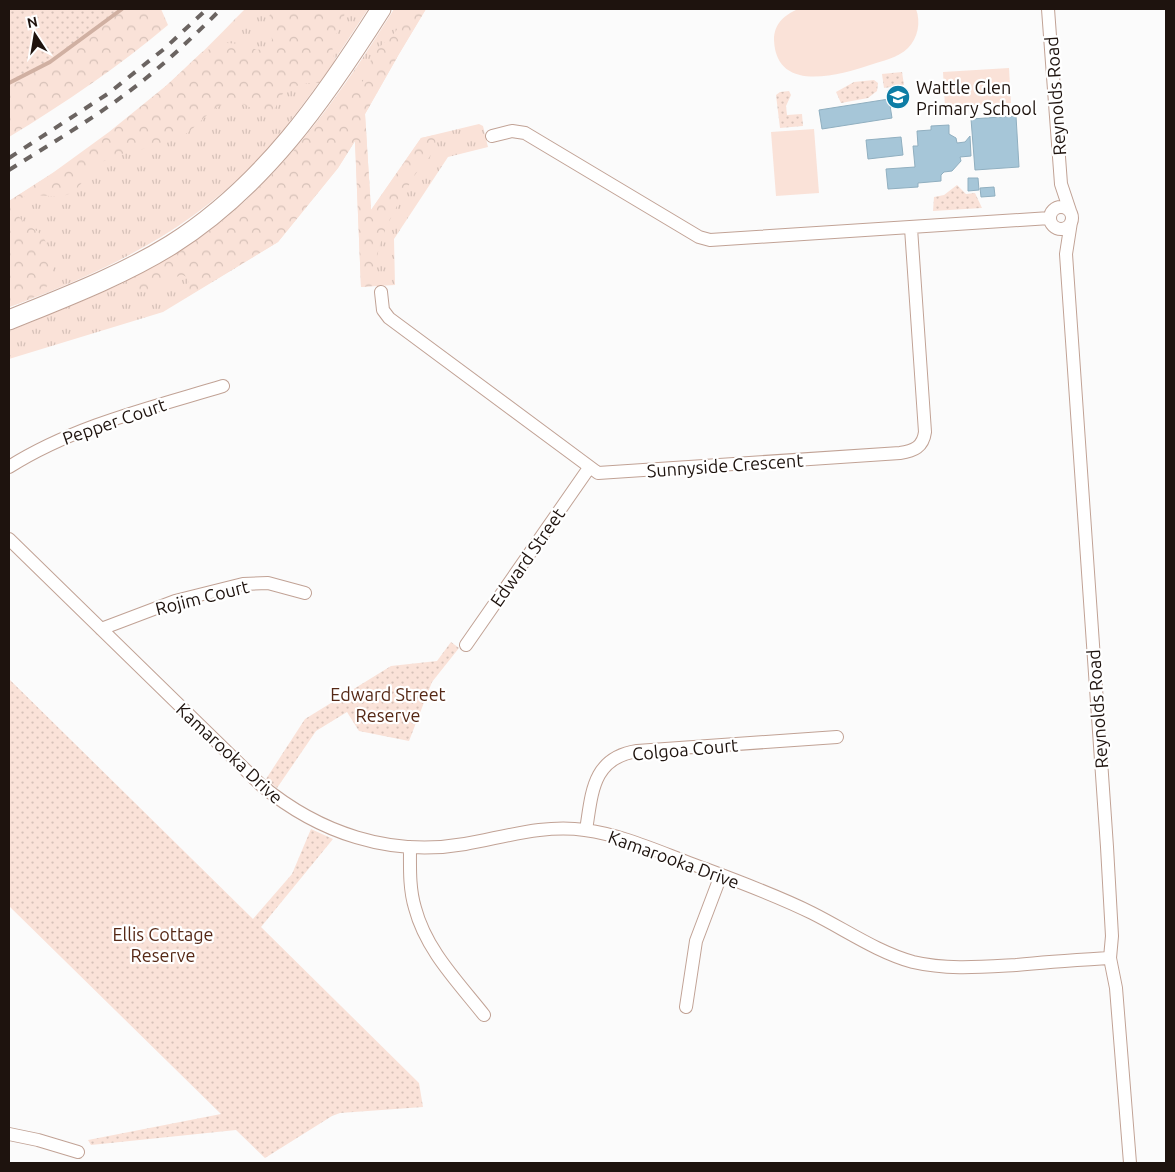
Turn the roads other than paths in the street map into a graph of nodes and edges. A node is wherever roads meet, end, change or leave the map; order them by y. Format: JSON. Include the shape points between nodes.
{"nodes":[{"id":1,"x":381,"y":9,"type":"edge"},
{"id":2,"x":1048,"y":9,"type":"edge"},
{"id":3,"x":492,"y":136,"type":"dead end"},
{"id":4,"x":1061,"y":184,"type":"junction"},
{"id":5,"x":1071,"y":216,"type":"junction"},
{"id":6,"x":1053,"y":218,"type":"junction"},
{"id":7,"x":911,"y":228,"type":"junction"},
{"id":8,"x":1066,"y":254,"type":"junction"},
{"id":9,"x":381,"y":292,"type":"dead end"},
{"id":10,"x":9,"y":320,"type":"edge"},
{"id":11,"x":223,"y":386,"type":"dead end"},
{"id":12,"x":9,"y":467,"type":"edge"},
{"id":13,"x":589,"y":468,"type":"junction"},
{"id":14,"x":9,"y":539,"type":"edge"},
{"id":15,"x":305,"y":593,"type":"dead end"},
{"id":16,"x":102,"y":629,"type":"junction"},
{"id":17,"x":466,"y":645,"type":"dead end"},
{"id":18,"x":837,"y":737,"type":"dead end"},
{"id":19,"x":586,"y":830,"type":"junction"},
{"id":20,"x":410,"y":847,"type":"junction"},
{"id":21,"x":721,"y":875,"type":"junction"},
{"id":22,"x":1110,"y":958,"type":"junction"},
{"id":23,"x":686,"y":1007,"type":"dead end"},
{"id":24,"x":484,"y":1015,"type":"dead end"},
{"id":25,"x":9,"y":1134,"type":"edge"},
{"id":26,"x":78,"y":1152,"type":"dead end"},
{"id":27,"x":1130,"y":1163,"type":"edge"}],
"edges":[{"from":1,"to":10,"type":"main road","via":[[342,70],[296,132],[215,214],[169,246],[127,269]]},
{"from":2,"to":4,"type":"street","name":"Reynolds Road"},
{"from":3,"to":7,"type":"street","via":[[512,131],[525,134],[706,240]]},
{"from":4,"to":5,"type":"street"},
{"from":4,"to":6,"type":"street"},
{"from":5,"to":6,"type":"street","via":[[1068,208],[1060,207]]},
{"from":5,"to":6,"type":"street","via":[[1069,225],[1062,228]]},
{"from":5,"to":8,"type":"street"},
{"from":6,"to":7,"type":"street"},
{"from":6,"to":8,"type":"street"},
{"from":7,"to":13,"type":"street","name":"Sunnyside Crescent","via":[[925,426],[920,446],[900,453],[606,473]]},
{"from":8,"to":22,"type":"street","name":"Reynolds Road","via":[[1107,847],[1112,936]]},
{"from":9,"to":13,"type":"street","name":"Sunnyside Crescent","via":[[383,310],[392,321]]},
{"from":11,"to":12,"type":"street","name":"Pepper Court","via":[[91,427],[44,447]]},
{"from":13,"to":17,"type":"street","name":"Edward Street"},
{"from":14,"to":16,"type":"street","name":"Kamarooka Drive"},
{"from":15,"to":16,"type":"street","name":"Rojim Court","via":[[268,583],[243,584],[175,601]]},
{"from":16,"to":20,"type":"street","name":"Kamarooka Drive","via":[[277,798],[311,820],[340,832],[368,841]]},
{"from":18,"to":19,"type":"street","name":"Colgoa Court","via":[[623,754],[607,764],[597,778]]},
{"from":19,"to":20,"type":"street","name":"Kamarooka Drive","via":[[540,829],[463,844]]},
{"from":19,"to":21,"type":"street","name":"Kamarooka Drive","via":[[630,840]]},
{"from":20,"to":24,"type":"street","via":[[412,898],[421,927],[430,945]]},
{"from":21,"to":22,"type":"street","name":"Kamarooka Drive","via":[[806,910],[883,951],[924,964],[967,968]]},
{"from":21,"to":23,"type":"street","via":[[696,941]]},
{"from":22,"to":27,"type":"street","name":"Reynolds Road","via":[[1116,988]]},
{"from":25,"to":26,"type":"street"}]}
